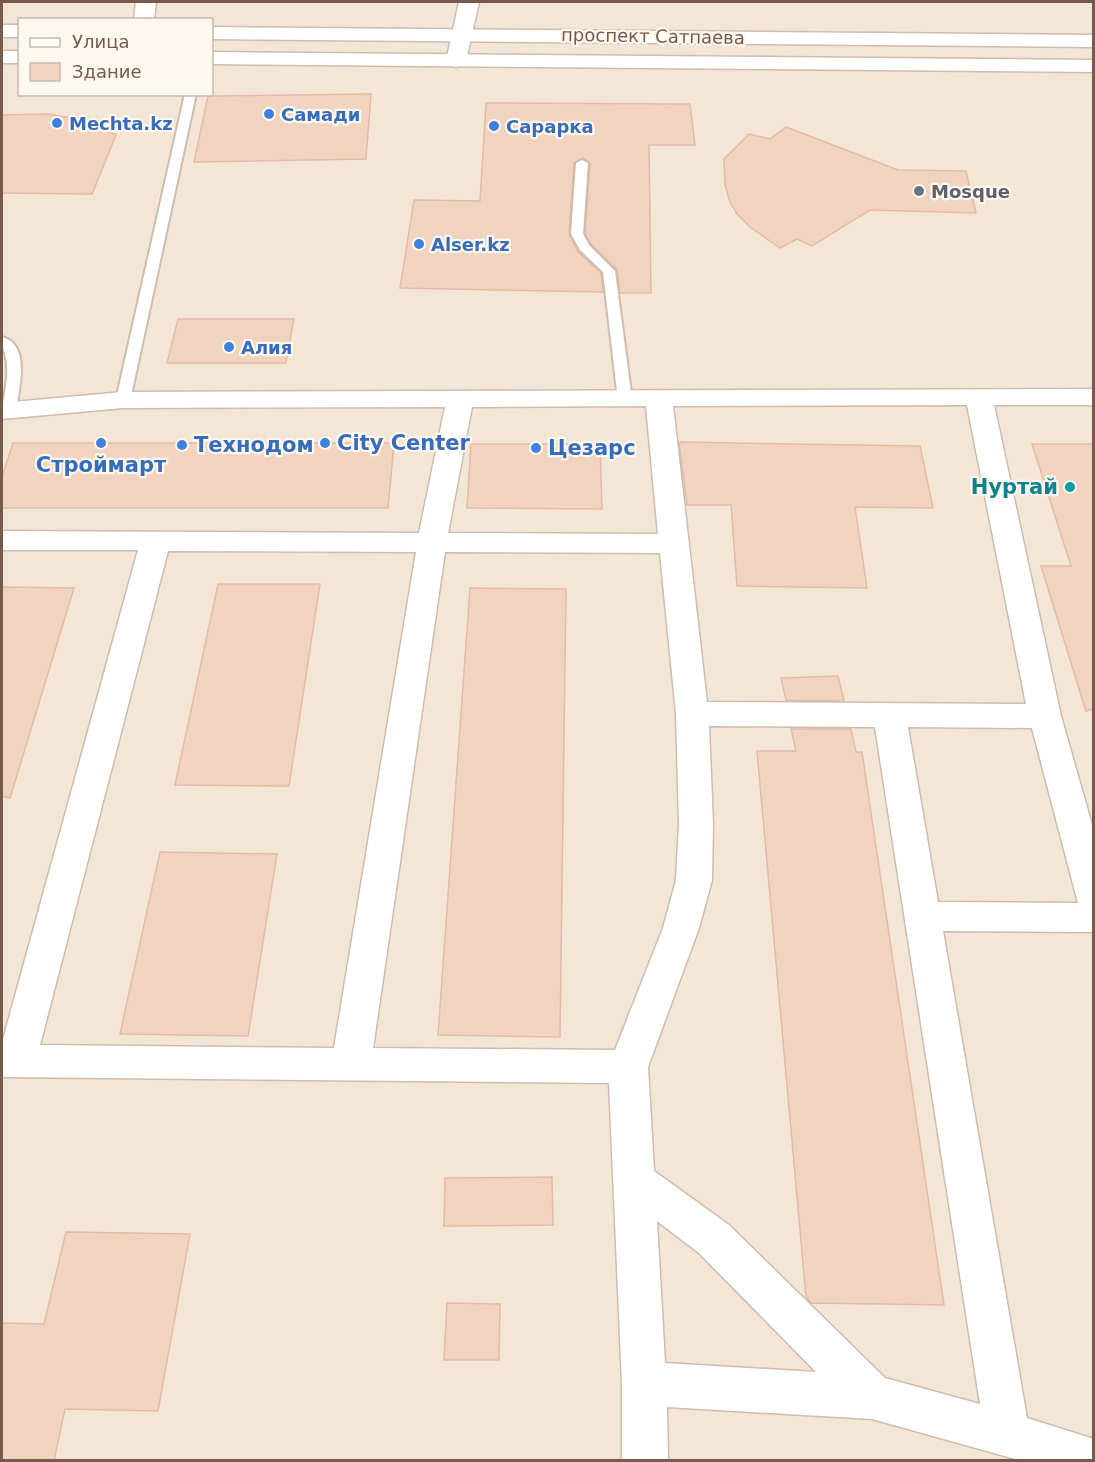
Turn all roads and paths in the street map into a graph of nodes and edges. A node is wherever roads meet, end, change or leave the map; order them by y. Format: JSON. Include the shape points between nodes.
{"nodes":[{"id":1,"x":146,"y":2,"type":"edge"},
{"id":2,"x":469,"y":2,"type":"edge"},
{"id":3,"x":144,"y":18,"type":"edge"},
{"id":4,"x":2,"y":31,"type":"edge"},
{"id":5,"x":18,"y":31,"type":"edge"},
{"id":6,"x":213,"y":33,"type":"edge"},
{"id":7,"x":463,"y":34,"type":"junction"},
{"id":8,"x":1094,"y":41,"type":"edge"},
{"id":9,"x":2,"y":57,"type":"edge"},
{"id":10,"x":18,"y":57,"type":"edge"},
{"id":11,"x":213,"y":58,"type":"edge"},
{"id":12,"x":456,"y":61,"type":"junction"},
{"id":13,"x":1094,"y":66,"type":"edge"},
{"id":14,"x":191,"y":96,"type":"edge"},
{"id":15,"x":582,"y":163,"type":"dead end"},
{"id":16,"x":2,"y":341,"type":"edge"},
{"id":17,"x":1094,"y":397,"type":"edge"},
{"id":18,"x":979,"y":398,"type":"junction"},
{"id":19,"x":123,"y":400,"type":"junction"},
{"id":20,"x":460,"y":400,"type":"junction"},
{"id":21,"x":625,"y":400,"type":"junction"},
{"id":22,"x":659,"y":400,"type":"junction"},
{"id":23,"x":5,"y":411,"type":"edge"},
{"id":24,"x":2,"y":540,"type":"edge"},
{"id":25,"x":156,"y":540,"type":"junction"},
{"id":26,"x":432,"y":542,"type":"junction"},
{"id":27,"x":674,"y":544,"type":"junction"},
{"id":28,"x":692,"y":714,"type":"junction"},
{"id":29,"x":890,"y":716,"type":"junction"},
{"id":30,"x":1045,"y":716,"type":"junction"},
{"id":31,"x":1094,"y":899,"type":"edge"},
{"id":32,"x":923,"y":916,"type":"junction"},
{"id":33,"x":1094,"y":918,"type":"edge"},
{"id":34,"x":9,"y":1061,"type":"edge"},
{"id":35,"x":351,"y":1064,"type":"junction"},
{"id":36,"x":628,"y":1066,"type":"junction"},
{"id":37,"x":634,"y":1180,"type":"junction"},
{"id":38,"x":644,"y":1384,"type":"junction"},
{"id":39,"x":872,"y":1397,"type":"junction"},
{"id":40,"x":1007,"y":1434,"type":"junction"},
{"id":41,"x":645,"y":1461,"type":"edge"},
{"id":42,"x":1088,"y":1461,"type":"edge"}],
"edges":[{"from":1,"to":3,"type":"street"},
{"from":2,"to":7,"type":"street"},
{"from":4,"to":5,"type":"street"},
{"from":6,"to":7,"type":"street","name":"проспект Сатпаева"},
{"from":7,"to":8,"type":"street","name":"проспект Сатпаева"},
{"from":7,"to":12,"type":"street"},
{"from":9,"to":10,"type":"street"},
{"from":11,"to":12,"type":"street","name":"проспект Сатпаева"},
{"from":12,"to":13,"type":"street","name":"проспект Сатпаева"},
{"from":14,"to":19,"type":"lane"},
{"from":15,"to":21,"type":"lane","via":[[577,234],[584,248],[609,271]]},
{"from":16,"to":23,"type":"lane","via":[[14,357]]},
{"from":17,"to":18,"type":"street"},
{"from":18,"to":22,"type":"street"},
{"from":18,"to":30,"type":"street"},
{"from":19,"to":20,"type":"street"},
{"from":19,"to":23,"type":"street"},
{"from":20,"to":21,"type":"street"},
{"from":20,"to":26,"type":"street"},
{"from":21,"to":22,"type":"street"},
{"from":22,"to":27,"type":"street"},
{"from":24,"to":25,"type":"street"},
{"from":25,"to":26,"type":"street"},
{"from":25,"to":34,"type":"street"},
{"from":26,"to":27,"type":"street"},
{"from":26,"to":35,"type":"street"},
{"from":27,"to":28,"type":"street"},
{"from":28,"to":29,"type":"street"},
{"from":28,"to":36,"type":"street","via":[[694,880],[681,928]]},
{"from":29,"to":30,"type":"street"},
{"from":29,"to":32,"type":"street"},
{"from":30,"to":31,"type":"street"},
{"from":32,"to":33,"type":"street"},
{"from":32,"to":40,"type":"street"},
{"from":34,"to":35,"type":"street"},
{"from":35,"to":36,"type":"street"},
{"from":36,"to":37,"type":"street"},
{"from":37,"to":38,"type":"street"},
{"from":37,"to":39,"type":"street","via":[[714,1239]]},
{"from":38,"to":39,"type":"street"},
{"from":38,"to":41,"type":"street"},
{"from":39,"to":40,"type":"street"},
{"from":40,"to":42,"type":"street"}]}
